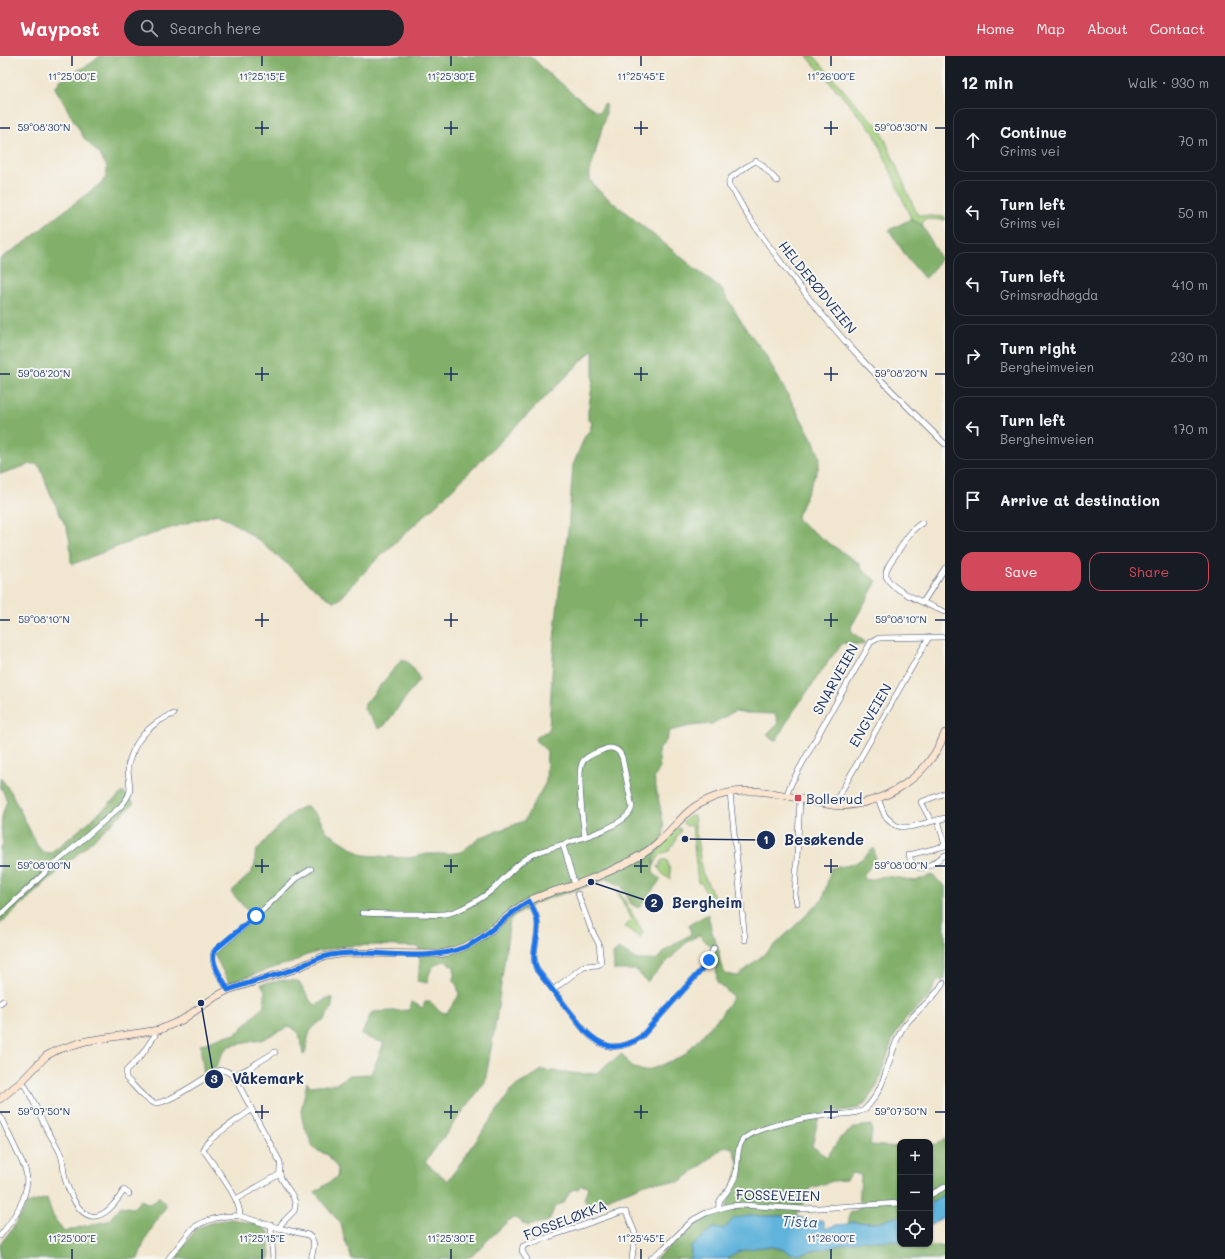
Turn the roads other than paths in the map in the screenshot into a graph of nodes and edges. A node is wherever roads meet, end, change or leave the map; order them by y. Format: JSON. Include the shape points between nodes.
{"nodes":[{"id":1,"x":777,"y":181,"type":"dead end"},
{"id":2,"x":945,"y":444,"type":"edge"},
{"id":3,"x":922,"y":523,"type":"dead end"},
{"id":4,"x":945,"y":568,"type":"edge"},
{"id":5,"x":923,"y":602,"type":"junction"},
{"id":6,"x":945,"y":612,"type":"edge"},
{"id":7,"x":929,"y":637,"type":"junction"},
{"id":8,"x":945,"y":637,"type":"edge"},
{"id":9,"x":174,"y":714,"type":"dead end"},
{"id":10,"x":945,"y":733,"type":"edge"},
{"id":11,"x":730,"y":793,"type":"junction"},
{"id":12,"x":945,"y":793,"type":"edge"},
{"id":13,"x":786,"y":796,"type":"junction"},
{"id":14,"x":800,"y":799,"type":"junction"},
{"id":15,"x":878,"y":799,"type":"junction"},
{"id":16,"x":833,"y":806,"type":"junction"},
{"id":17,"x":945,"y":818,"type":"edge"},
{"id":18,"x":938,"y":820,"type":"junction"},
{"id":19,"x":931,"y":821,"type":"junction"},
{"id":20,"x":585,"y":837,"type":"junction"},
{"id":21,"x":562,"y":845,"type":"junction"},
{"id":22,"x":945,"y":845,"type":"edge"},
{"id":23,"x":945,"y":855,"type":"edge"},
{"id":24,"x":311,"y":869,"type":"dead end"},
{"id":25,"x":575,"y":885,"type":"junction"},
{"id":26,"x":578,"y":894,"type":"dead end"},
{"id":27,"x":529,"y":901,"type":"junction"},
{"id":28,"x":797,"y":902,"type":"dead end"},
{"id":29,"x":362,"y":914,"type":"dead end"},
{"id":30,"x":0,"y":915,"type":"edge"},
{"id":31,"x":745,"y":940,"type":"dead end"},
{"id":32,"x":714,"y":948,"type":"dead end"},
{"id":33,"x":943,"y":983,"type":"dead end"},
{"id":34,"x":228,"y":990,"type":"junction"},
{"id":35,"x":553,"y":990,"type":"junction"},
{"id":36,"x":154,"y":1032,"type":"junction"},
{"id":37,"x":275,"y":1052,"type":"dead end"},
{"id":38,"x":233,"y":1076,"type":"junction"},
{"id":39,"x":22,"y":1081,"type":"junction"},
{"id":40,"x":0,"y":1099,"type":"edge"},
{"id":41,"x":252,"y":1110,"type":"junction"},
{"id":42,"x":0,"y":1116,"type":"edge"},
{"id":43,"x":280,"y":1174,"type":"junction"},
{"id":44,"x":945,"y":1187,"type":"edge"},
{"id":45,"x":933,"y":1193,"type":"edge"},
{"id":46,"x":129,"y":1194,"type":"dead end"},
{"id":47,"x":236,"y":1199,"type":"junction"},
{"id":48,"x":897,"y":1203,"type":"edge"},
{"id":49,"x":719,"y":1208,"type":"junction"},
{"id":50,"x":240,"y":1216,"type":"junction"},
{"id":51,"x":271,"y":1225,"type":"junction"},
{"id":52,"x":279,"y":1228,"type":"junction"},
{"id":53,"x":0,"y":1236,"type":"edge"},
{"id":54,"x":168,"y":1259,"type":"edge"},
{"id":55,"x":273,"y":1259,"type":"edge"},
{"id":56,"x":311,"y":1259,"type":"edge"},
{"id":57,"x":527,"y":1259,"type":"edge"},
{"id":58,"x":632,"y":1259,"type":"edge"},
{"id":59,"x":650,"y":1259,"type":"edge"}],
"edges":[{"from":1,"to":2,"type":"street","name":"HELDERØDVEIEN","via":[[756,161],[731,178],[729,186],[809,298],[900,399]]},
{"from":3,"to":5,"type":"street","via":[[915,527],[886,574],[896,588]]},
{"from":4,"to":5,"type":"street"},
{"from":5,"to":6,"type":"street"},
{"from":7,"to":8,"type":"street","name":"SNARVEIEN"},
{"from":7,"to":13,"type":"street","name":"SNARVEIEN","via":[[879,638],[871,642]]},
{"from":7,"to":16,"type":"street","name":"ENGVEIEN"},
{"from":9,"to":30,"type":"street","via":[[153,725],[134,747],[127,766],[130,793],[127,799]]},
{"from":10,"to":15,"type":"main road","via":[[936,753],[916,777],[901,788]]},
{"from":11,"to":13,"type":"main road","via":[[760,791]]},
{"from":11,"to":25,"type":"main road","via":[[703,802],[688,812],[642,855]]},
{"from":11,"to":31,"type":"street"},
{"from":12,"to":19,"type":"street","via":[[921,802]]},
{"from":13,"to":14,"type":"main road"},
{"from":14,"to":16,"type":"main road"},
{"from":14,"to":28,"type":"street","via":[[795,895]]},
{"from":15,"to":16,"type":"main road","via":[[854,805]]},
{"from":15,"to":19,"type":"street","via":[[885,816],[895,825],[911,827]]},
{"from":17,"to":18,"type":"street"},
{"from":18,"to":19,"type":"street"},
{"from":18,"to":22,"type":"street"},
{"from":20,"to":20,"type":"street","via":[[581,765],[583,760],[606,748],[616,749],[622,757],[632,810],[604,830]]},
{"from":20,"to":21,"type":"street"},
{"from":21,"to":25,"type":"street"},
{"from":21,"to":29,"type":"street","via":[[527,858],[488,894],[451,912]]},
{"from":22,"to":23,"type":"street","via":[[909,856],[912,864],[923,868]]},
{"from":24,"to":34,"type":"street","via":[[295,879],[214,952],[214,963]]},
{"from":25,"to":27,"type":"main road"},
{"from":26,"to":35,"type":"street","via":[[599,944],[601,963],[584,966]]},
{"from":27,"to":34,"type":"main road","via":[[482,937],[465,947],[449,952],[336,954]]},
{"from":27,"to":35,"type":"street","via":[[538,924],[535,966]]},
{"from":32,"to":35,"type":"street","via":[[704,967],[645,1033],[628,1045],[608,1046],[590,1037]]},
{"from":33,"to":49,"type":"street","via":[[931,1000],[904,1025],[876,1095],[866,1108],[856,1112],[800,1119],[747,1136],[739,1148],[735,1176],[718,1205]]},
{"from":34,"to":36,"type":"main road","via":[[182,1020]]},
{"from":36,"to":38,"type":"street","via":[[155,1035],[147,1049],[125,1074],[151,1101],[162,1102],[217,1071],[226,1071]]},
{"from":36,"to":39,"type":"main road","via":[[113,1036],[70,1045],[46,1056]]},
{"from":37,"to":38,"type":"street"},
{"from":38,"to":41,"type":"street"},
{"from":39,"to":40,"type":"main road"},
{"from":39,"to":46,"type":"street","via":[[60,1152],[66,1182],[83,1213],[91,1217],[99,1216],[111,1208],[124,1190]]},
{"from":41,"to":43,"type":"street","via":[[280,1162]]},
{"from":41,"to":47,"type":"street","via":[[203,1147]]},
{"from":42,"to":53,"type":"street","via":[[26,1172],[28,1182],[21,1203]]},
{"from":43,"to":47,"type":"street"},
{"from":43,"to":52,"type":"street","via":[[296,1206]]},
{"from":44,"to":45,"type":"street"},
{"from":47,"to":50,"type":"street"},
{"from":48,"to":49,"type":"street","name":"FOSSEVEIEN","via":[[803,1209],[742,1205]]},
{"from":49,"to":59,"type":"street","name":"FOSSEVEIEN","via":[[693,1220]]},
{"from":50,"to":51,"type":"street"},
{"from":50,"to":54,"type":"street","via":[[202,1222]]},
{"from":51,"to":52,"type":"street"},
{"from":51,"to":55,"type":"street"},
{"from":52,"to":56,"type":"street","via":[[312,1238],[314,1243]]},
{"from":57,"to":58,"type":"street","name":"FOSSELØKKA","via":[[522,1251],[523,1246],[621,1212],[627,1214],[635,1233]]}]}
